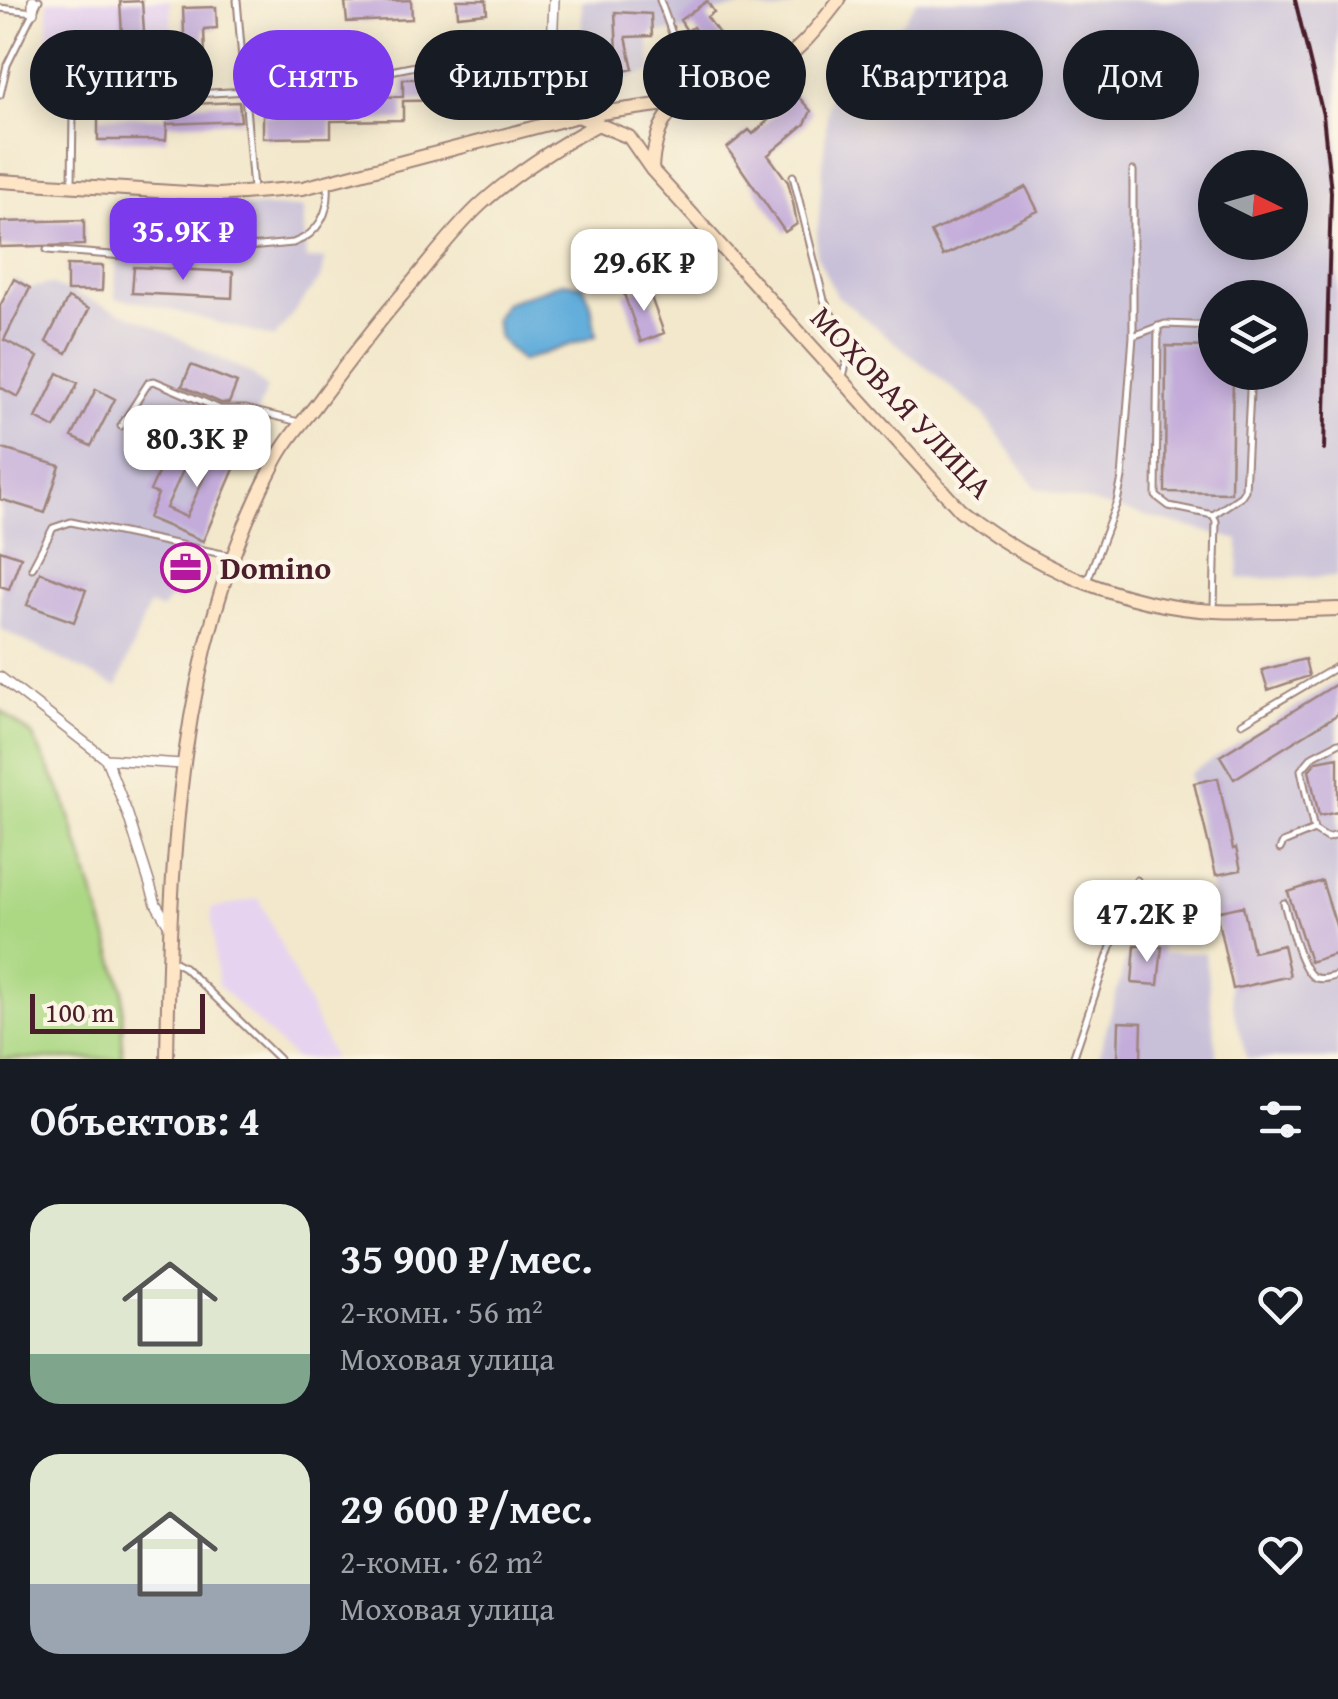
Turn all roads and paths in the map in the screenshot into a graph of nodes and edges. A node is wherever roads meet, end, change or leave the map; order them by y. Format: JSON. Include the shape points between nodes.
{"nodes":[{"id":1,"x":36,"y":0,"type":"edge"},
{"id":2,"x":236,"y":0,"type":"edge"},
{"id":3,"x":554,"y":0,"type":"edge"},
{"id":4,"x":660,"y":0,"type":"edge"},
{"id":5,"x":840,"y":0,"type":"edge"},
{"id":6,"x":0,"y":8,"type":"edge"},
{"id":7,"x":32,"y":12,"type":"junction"},
{"id":8,"x":239,"y":30,"type":"edge"},
{"id":9,"x":553,"y":30,"type":"edge"},
{"id":10,"x":671,"y":30,"type":"edge"},
{"id":11,"x":806,"y":43,"type":"edge"},
{"id":12,"x":233,"y":94,"type":"edge"},
{"id":13,"x":0,"y":95,"type":"edge"},
{"id":14,"x":247,"y":120,"type":"edge"},
{"id":15,"x":563,"y":120,"type":"edge"},
{"id":16,"x":588,"y":120,"type":"edge"},
{"id":17,"x":664,"y":120,"type":"edge"},
{"id":18,"x":598,"y":124,"type":"junction"},
{"id":19,"x":652,"y":170,"type":"junction"},
{"id":20,"x":1133,"y":171,"type":"dead end"},
{"id":21,"x":793,"y":176,"type":"dead end"},
{"id":22,"x":0,"y":182,"type":"edge"},
{"id":23,"x":328,"y":182,"type":"junction"},
{"id":24,"x":72,"y":186,"type":"junction"},
{"id":25,"x":254,"y":192,"type":"junction"},
{"id":26,"x":46,"y":250,"type":"dead end"},
{"id":27,"x":1198,"y":325,"type":"edge"},
{"id":28,"x":1158,"y":326,"type":"junction"},
{"id":29,"x":1133,"y":336,"type":"junction"},
{"id":30,"x":843,"y":379,"type":"junction"},
{"id":31,"x":1250,"y":390,"type":"edge"},
{"id":32,"x":302,"y":422,"type":"junction"},
{"id":33,"x":121,"y":426,"type":"dead end"},
{"id":34,"x":1213,"y":516,"type":"junction"},
{"id":35,"x":232,"y":556,"type":"junction"},
{"id":36,"x":32,"y":568,"type":"dead end"},
{"id":37,"x":1086,"y":583,"type":"junction"},
{"id":38,"x":1338,"y":610,"type":"edge"},
{"id":39,"x":1214,"y":611,"type":"junction"},
{"id":40,"x":1338,"y":666,"type":"edge"},
{"id":41,"x":0,"y":677,"type":"edge"},
{"id":42,"x":1242,"y":723,"type":"dead end"},
{"id":43,"x":1338,"y":743,"type":"edge"},
{"id":44,"x":106,"y":759,"type":"junction"},
{"id":45,"x":182,"y":764,"type":"junction"},
{"id":46,"x":1314,"y":830,"type":"junction"},
{"id":47,"x":1338,"y":835,"type":"edge"},
{"id":48,"x":1280,"y":849,"type":"dead end"},
{"id":49,"x":1137,"y":880,"type":"dead end"},
{"id":50,"x":1284,"y":903,"type":"dead end"},
{"id":51,"x":168,"y":924,"type":"junction"},
{"id":52,"x":168,"y":958,"type":"junction"},
{"id":53,"x":1338,"y":976,"type":"edge"},
{"id":54,"x":168,"y":1059,"type":"edge"},
{"id":55,"x":279,"y":1059,"type":"edge"},
{"id":56,"x":1073,"y":1059,"type":"edge"}],
"edges":[{"from":1,"to":7,"type":"street"},
{"from":2,"to":8,"type":"lane"},
{"from":3,"to":9,"type":"street"},
{"from":4,"to":10,"type":"lane"},
{"from":5,"to":11,"type":"street"},
{"from":6,"to":7,"type":"lane"},
{"from":7,"to":13,"type":"lane"},
{"from":12,"to":24,"type":"lane","via":[[156,96],[74,114]]},
{"from":14,"to":25,"type":"lane"},
{"from":15,"to":23,"type":"street"},
{"from":16,"to":18,"type":"street","name":"МОХОВАЯ УЛИЦА"},
{"from":17,"to":19,"type":"street"},
{"from":18,"to":19,"type":"street","name":"МОХОВАЯ УЛИЦА","via":[[629,137]]},
{"from":18,"to":32,"type":"street","via":[[476,208]]},
{"from":19,"to":30,"type":"street","name":"МОХОВАЯ УЛИЦА"},
{"from":20,"to":29,"type":"lane"},
{"from":21,"to":30,"type":"lane","via":[[824,300],[846,342]]},
{"from":22,"to":24,"type":"street"},
{"from":23,"to":25,"type":"street"},
{"from":23,"to":26,"type":"lane","via":[[324,215],[308,236],[292,243],[157,256]]},
{"from":24,"to":25,"type":"street"},
{"from":27,"to":28,"type":"lane"},
{"from":28,"to":29,"type":"lane"},
{"from":28,"to":34,"type":"lane","via":[[1156,496],[1169,506]]},
{"from":29,"to":37,"type":"lane","via":[[1122,478]]},
{"from":30,"to":37,"type":"street","name":"МОХОВАЯ УЛИЦА","via":[[960,510],[1018,552]]},
{"from":31,"to":34,"type":"lane","via":[[1245,490]]},
{"from":32,"to":33,"type":"lane","via":[[220,409],[154,381]]},
{"from":32,"to":35,"type":"street","via":[[276,459]]},
{"from":34,"to":39,"type":"lane"},
{"from":35,"to":36,"type":"lane","via":[[72,522],[53,528]]},
{"from":35,"to":45,"type":"street","via":[[210,624]]},
{"from":37,"to":39,"type":"street","name":"МОХОВАЯ УЛИЦА"},
{"from":38,"to":39,"type":"street","name":"МОХОВАЯ УЛИЦА"},
{"from":40,"to":42,"type":"lane"},
{"from":41,"to":44,"type":"street"},
{"from":43,"to":46,"type":"lane","via":[[1301,770]]},
{"from":44,"to":45,"type":"street"},
{"from":44,"to":51,"type":"street"},
{"from":45,"to":51,"type":"street"},
{"from":46,"to":47,"type":"lane"},
{"from":46,"to":48,"type":"lane"},
{"from":49,"to":56,"type":"lane"},
{"from":50,"to":53,"type":"lane","via":[[1308,972]]},
{"from":51,"to":52,"type":"street"},
{"from":52,"to":54,"type":"street"},
{"from":52,"to":55,"type":"lane"}]}
